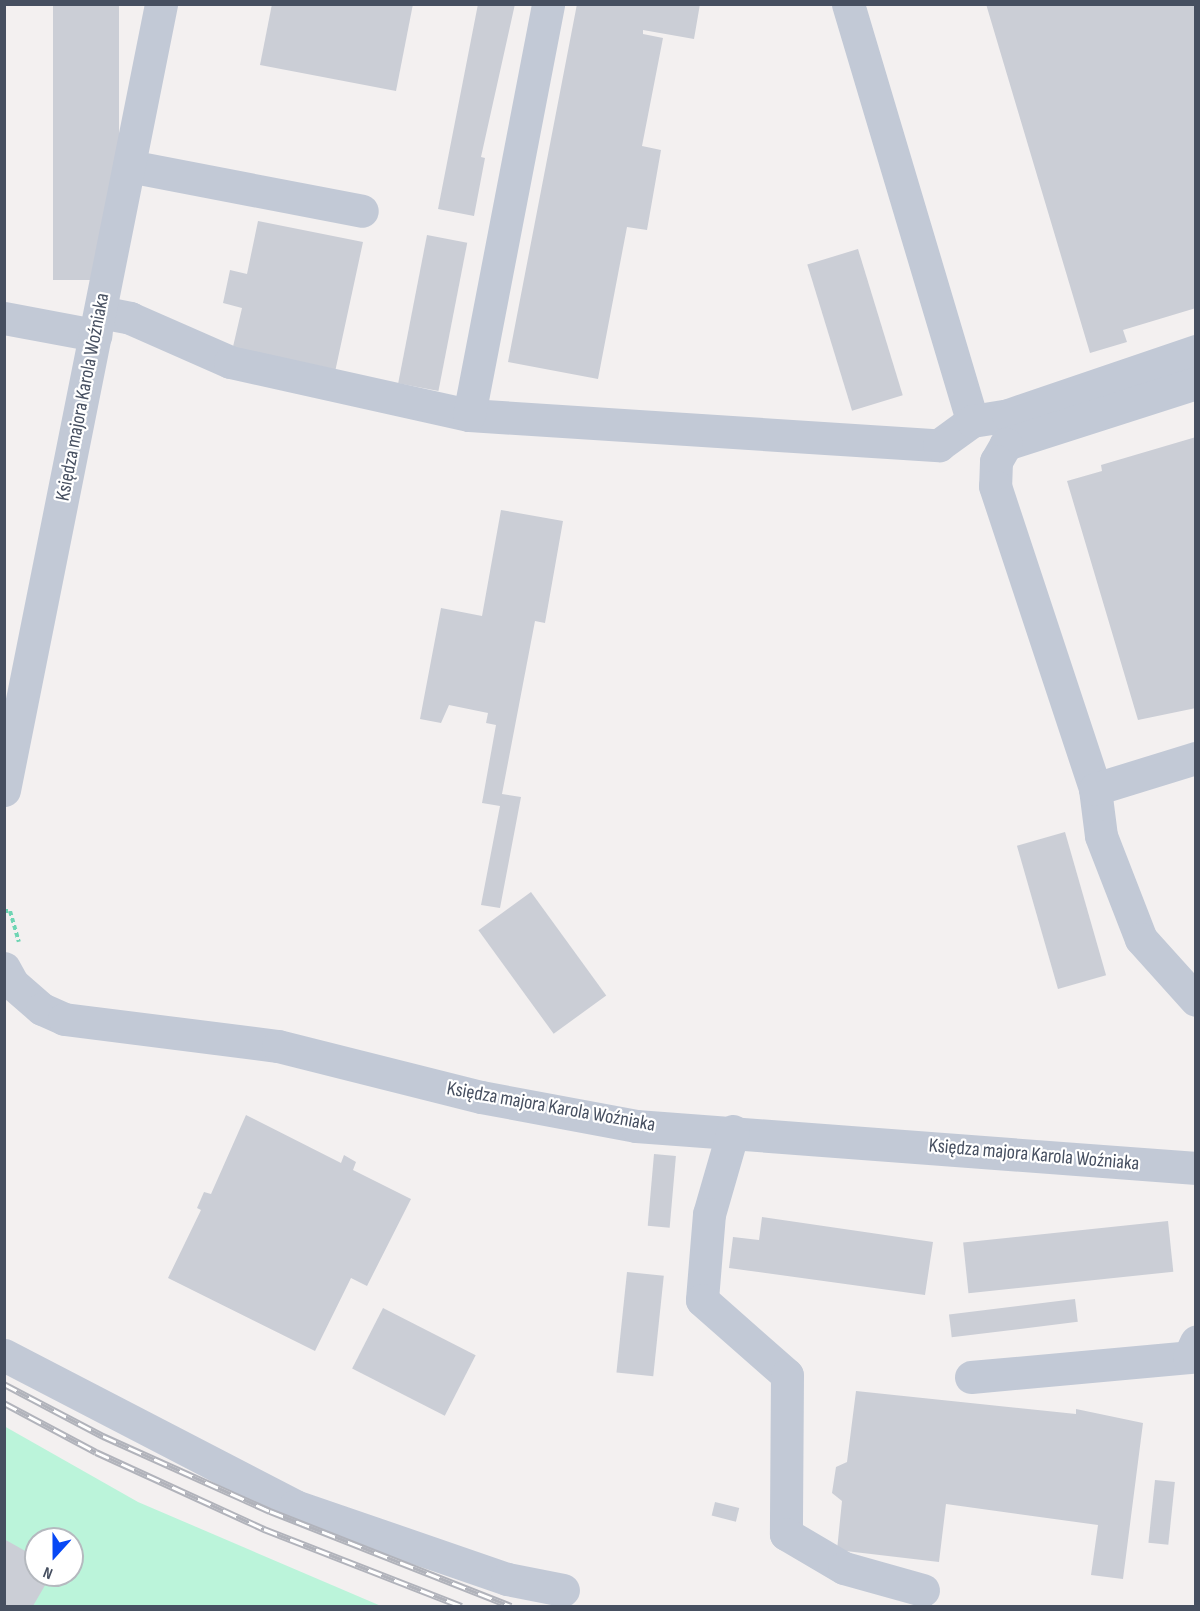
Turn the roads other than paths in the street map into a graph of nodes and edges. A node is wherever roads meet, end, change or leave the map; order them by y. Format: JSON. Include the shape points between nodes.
{"nodes":[{"id":1,"x":161,"y":4,"type":"edge"},
{"id":2,"x":548,"y":4,"type":"edge"},
{"id":3,"x":848,"y":4,"type":"edge"},
{"id":4,"x":129,"y":166,"type":"junction"},
{"id":5,"x":362,"y":211,"type":"dead end"},
{"id":6,"x":4,"y":318,"type":"edge"},
{"id":7,"x":97,"y":324,"type":"junction"},
{"id":8,"x":1196,"y":351,"type":"edge"},
{"id":9,"x":1196,"y":383,"type":"edge"},
{"id":10,"x":469,"y":416,"type":"junction"},
{"id":11,"x":972,"y":421,"type":"junction"},
{"id":12,"x":1196,"y":758,"type":"edge"},
{"id":13,"x":1095,"y":789,"type":"junction"},
{"id":14,"x":4,"y":790,"type":"edge"},
{"id":15,"x":14,"y":959,"type":"edge"},
{"id":16,"x":1196,"y":1000,"type":"edge"},
{"id":17,"x":733,"y":1131,"type":"junction"},
{"id":18,"x":1196,"y":1168,"type":"edge"},
{"id":19,"x":1196,"y":1342,"type":"edge"},
{"id":20,"x":4,"y":1354,"type":"edge"},
{"id":21,"x":971,"y":1377,"type":"dead end"},
{"id":22,"x":923,"y":1590,"type":"dead end"},
{"id":23,"x":549,"y":1600,"type":"edge"}],
"edges":[{"from":1,"to":4,"type":"street","name":"Księdza majora Karola Woźniaka"},
{"from":2,"to":10,"type":"street"},
{"from":3,"to":11,"type":"street"},
{"from":4,"to":5,"type":"street"},
{"from":4,"to":7,"type":"street","name":"Księdza majora Karola Woźniaka"},
{"from":6,"to":7,"type":"street"},
{"from":7,"to":10,"type":"street","via":[[130,318],[230,362]]},
{"from":7,"to":14,"type":"street","name":"Księdza majora Karola Woźniaka"},
{"from":8,"to":11,"type":"street","via":[[1008,415]]},
{"from":9,"to":13,"type":"street","via":[[1006,444],[996,461],[1001,515]]},
{"from":10,"to":11,"type":"street","via":[[939,445]]},
{"from":12,"to":13,"type":"street"},
{"from":13,"to":16,"type":"street","via":[[1101,836],[1140,939]]},
{"from":15,"to":17,"type":"street","name":"Księdza majora Karola Woźniaka","via":[[13,984],[42,1009],[64,1019],[278,1046],[481,1096],[636,1126]]},
{"from":17,"to":18,"type":"street","name":"Księdza majora Karola Woźniaka"},
{"from":17,"to":22,"type":"street","via":[[709,1214],[702,1300],[788,1376],[786,1534],[843,1568]]},
{"from":19,"to":21,"type":"street","via":[[1189,1357]]},
{"from":20,"to":23,"type":"street","via":[[295,1506],[507,1579]]}]}
